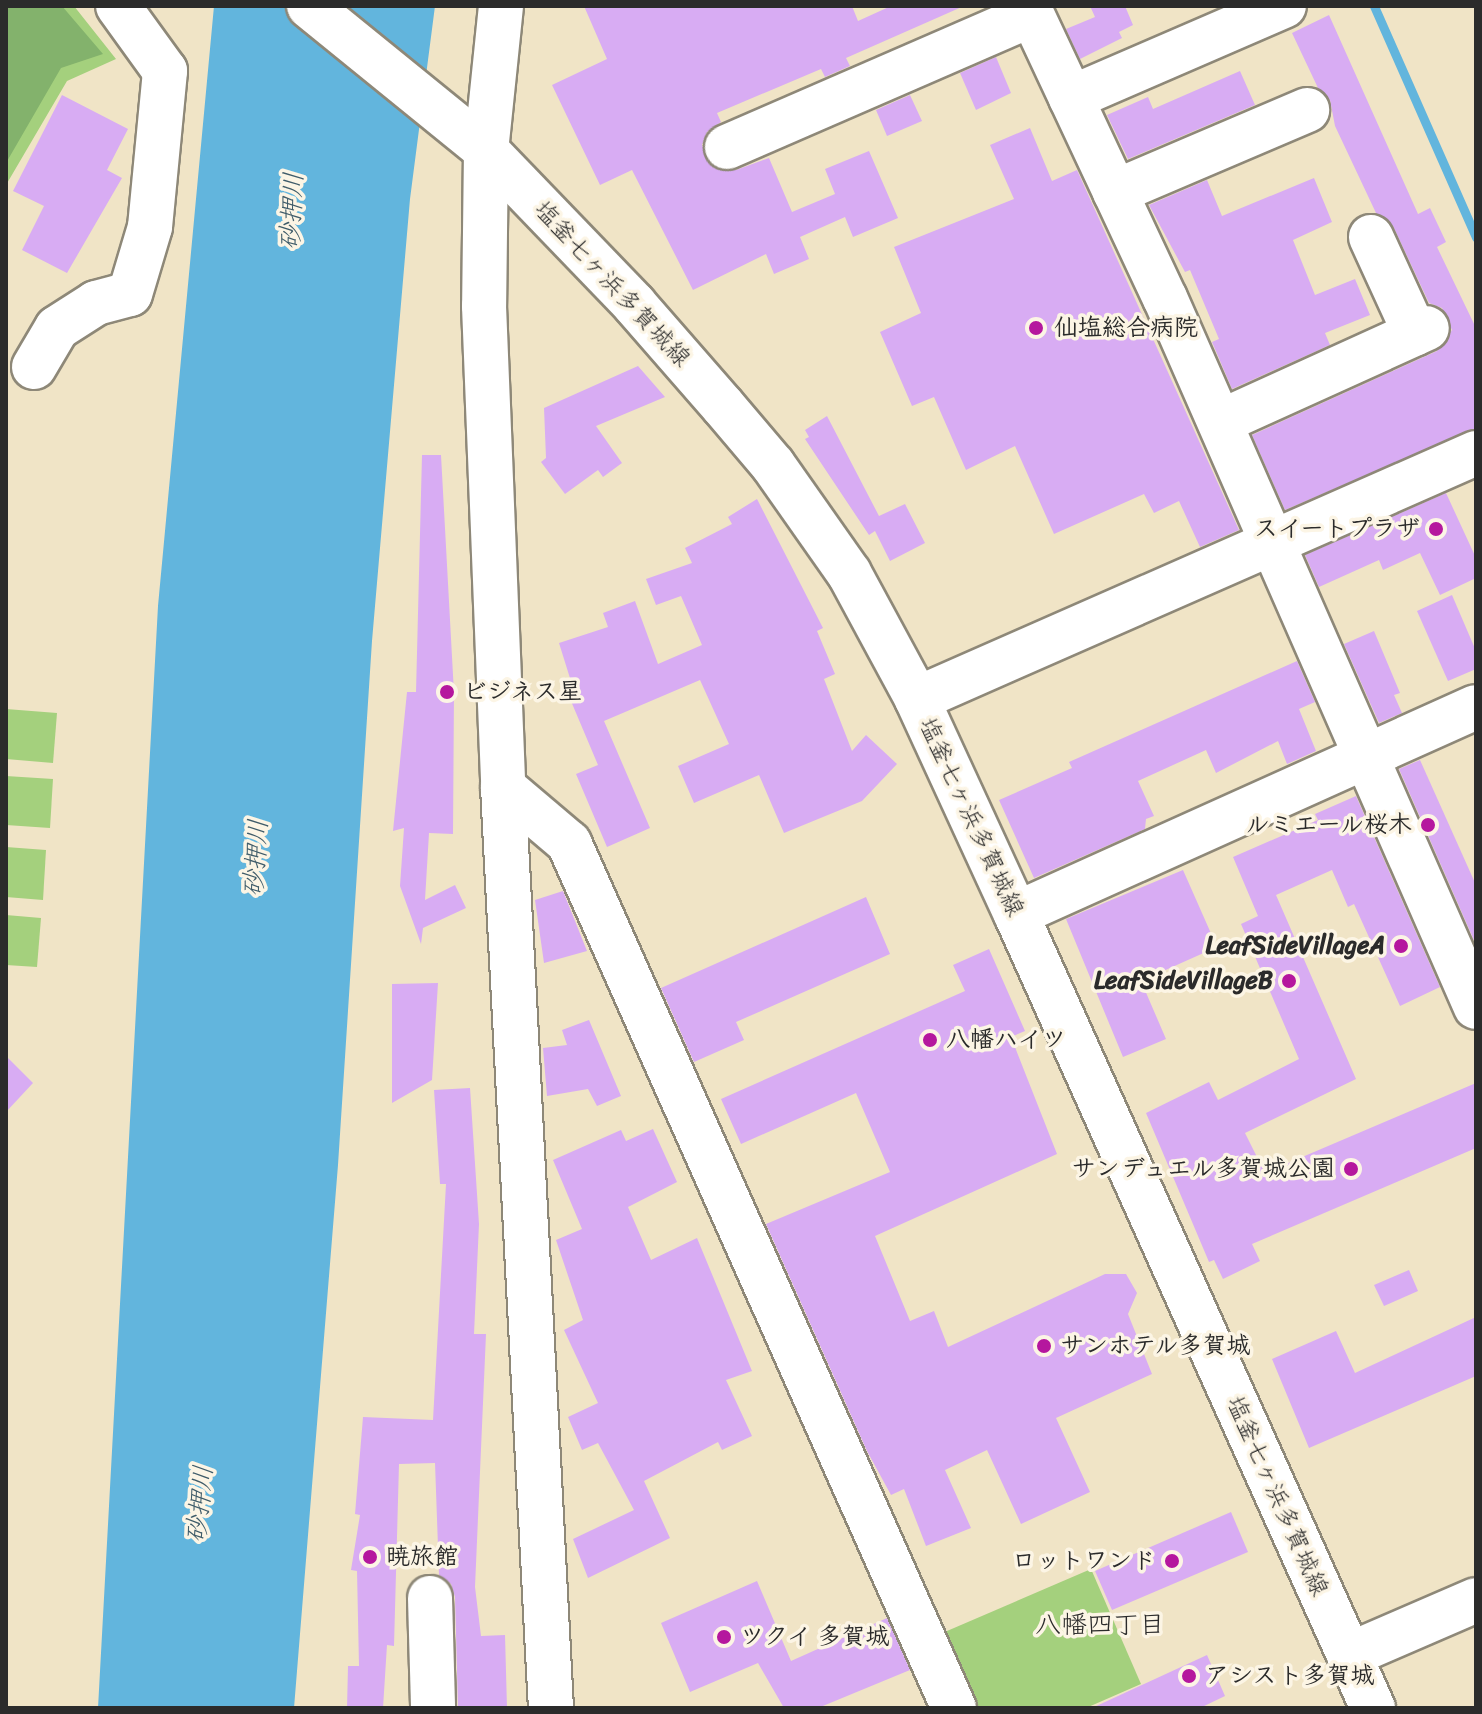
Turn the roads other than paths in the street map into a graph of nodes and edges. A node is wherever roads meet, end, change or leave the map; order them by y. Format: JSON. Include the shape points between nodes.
{"nodes":[{"id":1,"x":118,"y":6,"type":"edge"},
{"id":2,"x":309,"y":6,"type":"edge"},
{"id":3,"x":501,"y":6,"type":"edge"},
{"id":4,"x":1284,"y":6,"type":"edge"},
{"id":5,"x":1030,"y":10,"type":"edge"},
{"id":6,"x":1071,"y":98,"type":"junction"},
{"id":7,"x":1307,"y":110,"type":"dead end"},
{"id":8,"x":727,"y":147,"type":"dead end"},
{"id":9,"x":486,"y":150,"type":"junction"},
{"id":10,"x":1115,"y":192,"type":"junction"},
{"id":11,"x":1371,"y":237,"type":"dead end"},
{"id":12,"x":34,"y":367,"type":"dead end"},
{"id":13,"x":1220,"y":422,"type":"junction"},
{"id":14,"x":1476,"y":453,"type":"edge"},
{"id":15,"x":1272,"y":544,"type":"junction"},
{"id":16,"x":917,"y":699,"type":"junction"},
{"id":17,"x":1476,"y":707,"type":"edge"},
{"id":18,"x":1364,"y":758,"type":"junction"},
{"id":19,"x":503,"y":787,"type":"junction"},
{"id":20,"x":1016,"y":914,"type":"junction"},
{"id":21,"x":1474,"y":999,"type":"edge"},
{"id":22,"x":430,"y":1598,"type":"dead end"},
{"id":23,"x":1476,"y":1600,"type":"edge"},
{"id":24,"x":1349,"y":1655,"type":"junction"},
{"id":25,"x":433,"y":1708,"type":"edge"},
{"id":26,"x":551,"y":1708,"type":"edge"},
{"id":27,"x":954,"y":1708,"type":"edge"},
{"id":28,"x":1373,"y":1708,"type":"edge"}],
"edges":[{"from":1,"to":12,"type":"street","via":[[165,71],[150,227],[130,294],[96,303],[57,328]]},
{"from":2,"to":9,"type":"street","name":"塩釜七ヶ浜多賀城線"},
{"from":3,"to":9,"type":"street"},
{"from":4,"to":6,"type":"street"},
{"from":5,"to":6,"type":"street"},
{"from":5,"to":8,"type":"street"},
{"from":6,"to":10,"type":"street"},
{"from":7,"to":10,"type":"street"},
{"from":9,"to":16,"type":"street","name":"塩釜七ヶ浜多賀城線","via":[[634,304],[773,465],[849,573]]},
{"from":9,"to":19,"type":"street","via":[[484,306]]},
{"from":10,"to":13,"type":"street"},
{"from":11,"to":13,"type":"street","via":[[1421,331]]},
{"from":13,"to":15,"type":"street"},
{"from":14,"to":15,"type":"street"},
{"from":15,"to":16,"type":"street"},
{"from":15,"to":18,"type":"street"},
{"from":16,"to":20,"type":"street","name":"塩釜七ヶ浜多賀城線"},
{"from":17,"to":18,"type":"street"},
{"from":18,"to":20,"type":"street"},
{"from":18,"to":21,"type":"street"},
{"from":19,"to":26,"type":"street"},
{"from":19,"to":27,"type":"street","via":[[569,843]]},
{"from":20,"to":24,"type":"street","name":"塩釜七ヶ浜多賀城線"},
{"from":22,"to":25,"type":"street"},
{"from":23,"to":24,"type":"street"},
{"from":24,"to":28,"type":"street","name":"塩釜七ヶ浜多賀城線"}]}
